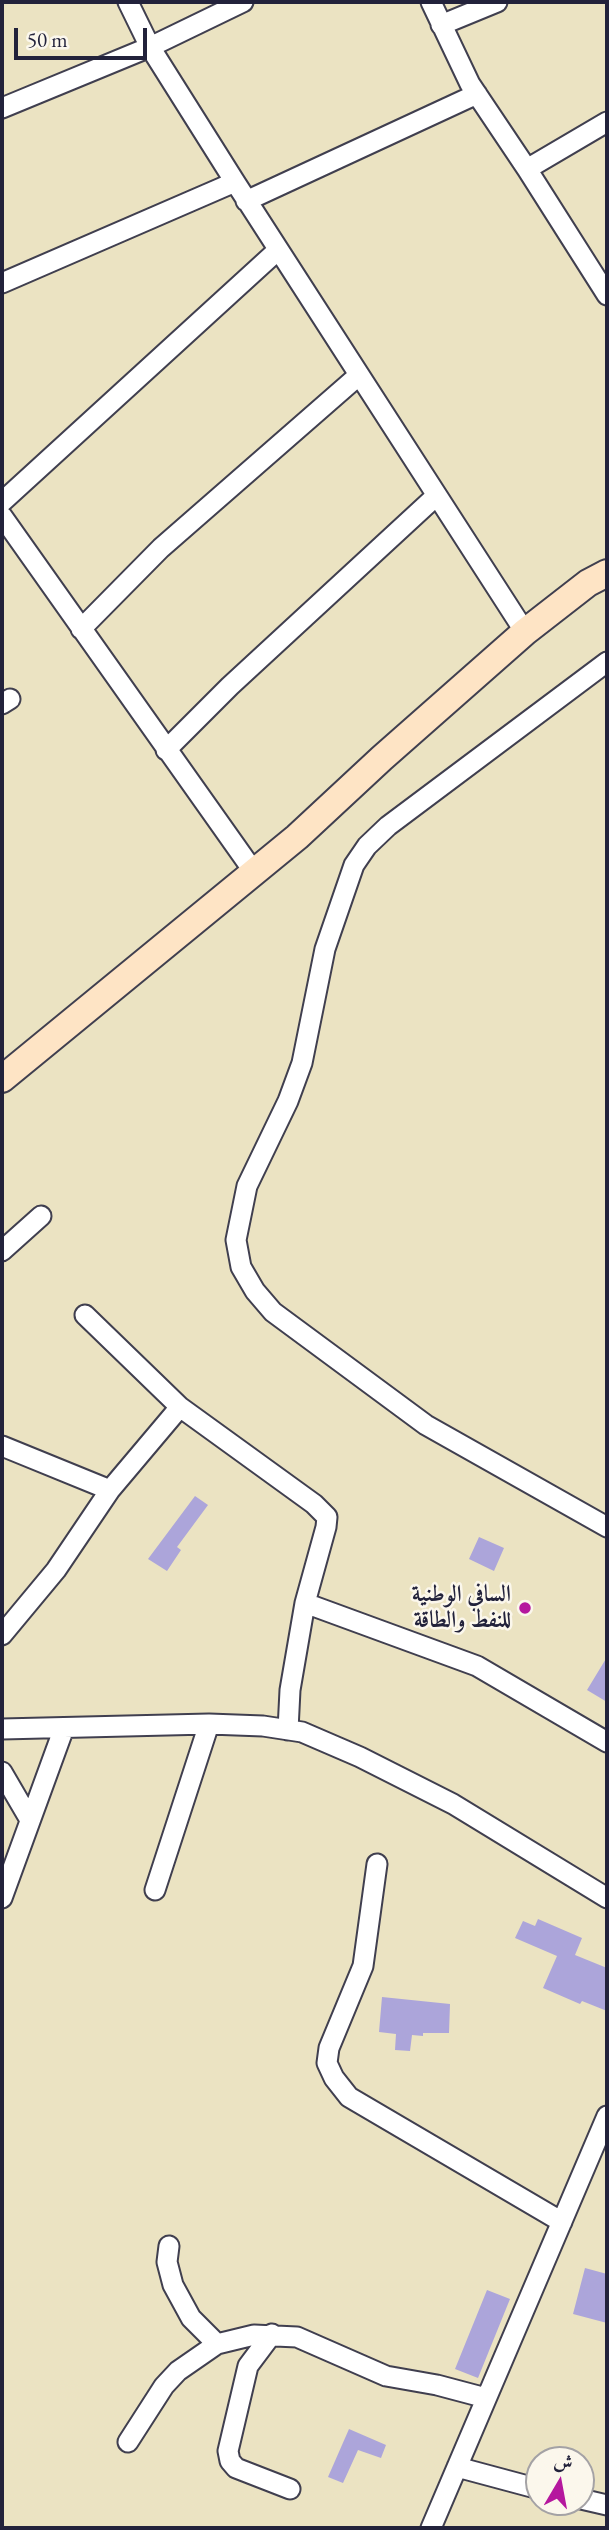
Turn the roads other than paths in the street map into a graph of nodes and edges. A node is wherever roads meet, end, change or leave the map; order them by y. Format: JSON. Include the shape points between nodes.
{"nodes":[{"id":1,"x":128,"y":2,"type":"edge"},
{"id":2,"x":243,"y":2,"type":"edge"},
{"id":3,"x":432,"y":2,"type":"edge"},
{"id":4,"x":497,"y":2,"type":"edge"},
{"id":5,"x":441,"y":25,"type":"junction"},
{"id":6,"x":150,"y":47,"type":"junction"},
{"id":7,"x":477,"y":94,"type":"junction"},
{"id":8,"x":2,"y":108,"type":"edge"},
{"id":9,"x":607,"y":122,"type":"edge"},
{"id":10,"x":527,"y":169,"type":"junction"},
{"id":11,"x":234,"y":182,"type":"junction"},
{"id":12,"x":246,"y":201,"type":"junction"},
{"id":13,"x":278,"y":250,"type":"junction"},
{"id":14,"x":2,"y":283,"type":"edge"},
{"id":15,"x":607,"y":295,"type":"edge"},
{"id":16,"x":358,"y":376,"type":"junction"},
{"id":17,"x":435,"y":497,"type":"junction"},
{"id":18,"x":2,"y":502,"type":"edge"},
{"id":19,"x":2,"y":516,"type":"edge"},
{"id":20,"x":607,"y":572,"type":"edge"},
{"id":21,"x":81,"y":629,"type":"junction"},
{"id":22,"x":525,"y":632,"type":"junction"},
{"id":23,"x":607,"y":662,"type":"edge"},
{"id":24,"x":166,"y":750,"type":"junction"},
{"id":25,"x":254,"y":872,"type":"junction"},
{"id":26,"x":2,"y":1079,"type":"edge"},
{"id":27,"x":41,"y":1216,"type":"dead end"},
{"id":28,"x":2,"y":1251,"type":"edge"},
{"id":29,"x":85,"y":1315,"type":"dead end"},
{"id":30,"x":180,"y":1406,"type":"junction"},
{"id":31,"x":2,"y":1446,"type":"edge"},
{"id":32,"x":110,"y":1490,"type":"junction"},
{"id":33,"x":607,"y":1527,"type":"edge"},
{"id":34,"x":304,"y":1602,"type":"junction"},
{"id":35,"x":6,"y":1624,"type":"edge"},
{"id":36,"x":209,"y":1724,"type":"junction"},
{"id":37,"x":64,"y":1728,"type":"junction"},
{"id":38,"x":2,"y":1729,"type":"edge"},
{"id":39,"x":288,"y":1730,"type":"junction"},
{"id":40,"x":607,"y":1742,"type":"edge"},
{"id":41,"x":2,"y":1772,"type":"edge"},
{"id":42,"x":30,"y":1820,"type":"junction"},
{"id":43,"x":377,"y":1864,"type":"dead end"},
{"id":44,"x":155,"y":1890,"type":"dead end"},
{"id":45,"x":2,"y":1898,"type":"edge"},
{"id":46,"x":607,"y":1898,"type":"edge"},
{"id":47,"x":607,"y":2116,"type":"edge"},
{"id":48,"x":562,"y":2222,"type":"junction"},
{"id":49,"x":169,"y":2245,"type":"dead end"},
{"id":50,"x":272,"y":2334,"type":"junction"},
{"id":51,"x":217,"y":2344,"type":"junction"},
{"id":52,"x":486,"y":2398,"type":"junction"},
{"id":53,"x":128,"y":2442,"type":"dead end"},
{"id":54,"x":457,"y":2467,"type":"junction"},
{"id":55,"x":525,"y":2485,"type":"edge"},
{"id":56,"x":289,"y":2490,"type":"dead end"},
{"id":57,"x":431,"y":2528,"type":"edge"}],
"edges":[{"from":1,"to":6,"type":"street"},
{"from":2,"to":6,"type":"street"},
{"from":3,"to":5,"type":"street"},
{"from":4,"to":5,"type":"street"},
{"from":5,"to":7,"type":"street"},
{"from":6,"to":8,"type":"street"},
{"from":6,"to":11,"type":"street"},
{"from":7,"to":10,"type":"street"},
{"from":7,"to":12,"type":"street"},
{"from":9,"to":10,"type":"street"},
{"from":10,"to":15,"type":"street"},
{"from":11,"to":12,"type":"street"},
{"from":11,"to":14,"type":"street"},
{"from":12,"to":13,"type":"street"},
{"from":13,"to":16,"type":"street"},
{"from":13,"to":18,"type":"street"},
{"from":16,"to":17,"type":"street"},
{"from":16,"to":21,"type":"street","via":[[160,548]]},
{"from":17,"to":22,"type":"street"},
{"from":17,"to":24,"type":"street"},
{"from":19,"to":21,"type":"street"},
{"from":20,"to":22,"type":"main road"},
{"from":21,"to":24,"type":"street"},
{"from":22,"to":25,"type":"main road"},
{"from":23,"to":33,"type":"street","via":[[388,826],[354,865],[325,949],[302,1063],[247,1186],[236,1240],[241,1268],[273,1312],[426,1425]]},
{"from":24,"to":25,"type":"street"},
{"from":25,"to":26,"type":"main road"},
{"from":27,"to":28,"type":"street"},
{"from":29,"to":30,"type":"street"},
{"from":30,"to":32,"type":"street"},
{"from":30,"to":34,"type":"street","via":[[327,1517]]},
{"from":31,"to":32,"type":"street"},
{"from":32,"to":35,"type":"street","via":[[56,1570]]},
{"from":34,"to":39,"type":"street"},
{"from":34,"to":40,"type":"street","via":[[477,1666]]},
{"from":36,"to":37,"type":"street"},
{"from":36,"to":39,"type":"street"},
{"from":36,"to":44,"type":"street"},
{"from":37,"to":38,"type":"street"},
{"from":37,"to":42,"type":"street"},
{"from":39,"to":46,"type":"street","via":[[360,1756],[453,1804]]},
{"from":41,"to":42,"type":"street"},
{"from":42,"to":45,"type":"street"},
{"from":43,"to":48,"type":"street","via":[[363,1966],[329,2048],[330,2071],[349,2097]]},
{"from":47,"to":48,"type":"street"},
{"from":48,"to":52,"type":"street"},
{"from":49,"to":51,"type":"street","via":[[167,2262],[173,2285],[191,2318]]},
{"from":50,"to":51,"type":"street"},
{"from":50,"to":52,"type":"street","via":[[297,2337],[386,2375]]},
{"from":50,"to":56,"type":"street","via":[[248,2366],[228,2451],[236,2468]]},
{"from":51,"to":53,"type":"street","via":[[164,2386]]},
{"from":52,"to":54,"type":"street"},
{"from":54,"to":55,"type":"street"},
{"from":54,"to":57,"type":"street"}]}
